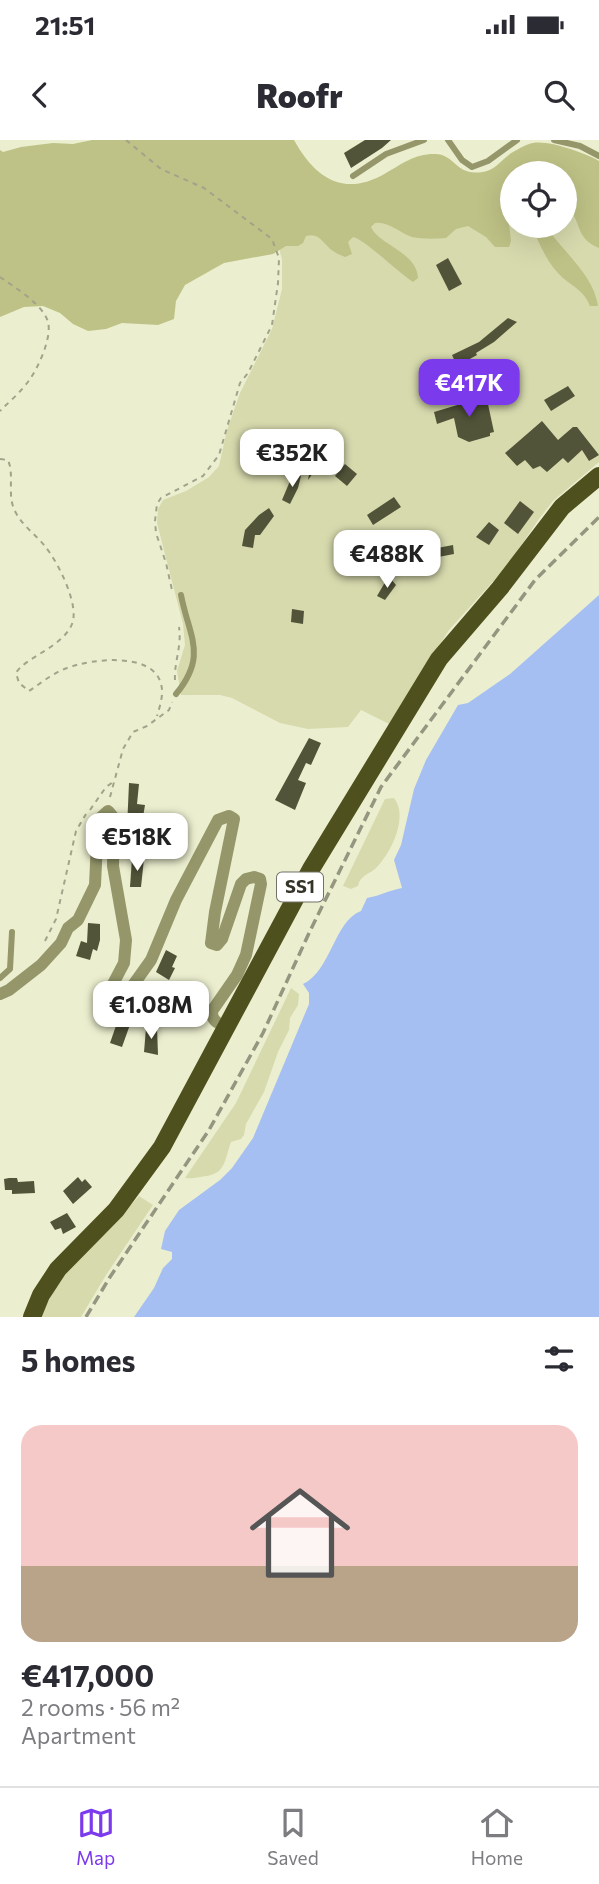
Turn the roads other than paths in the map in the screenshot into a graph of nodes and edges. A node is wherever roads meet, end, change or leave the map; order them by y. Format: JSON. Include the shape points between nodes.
{"nodes":[{"id":1,"x":424,"y":140,"type":"edge"},
{"id":2,"x":448,"y":140,"type":"edge"},
{"id":3,"x":517,"y":140,"type":"edge"},
{"id":4,"x":554,"y":140,"type":"edge"},
{"id":5,"x":599,"y":156,"type":"edge"},
{"id":6,"x":354,"y":176,"type":"dead end"},
{"id":7,"x":599,"y":476,"type":"edge"},
{"id":8,"x":181,"y":595,"type":"dead end"},
{"id":9,"x":176,"y":694,"type":"road end"},
{"id":10,"x":12,"y":932,"type":"dead end"},
{"id":11,"x":0,"y":978,"type":"edge"},
{"id":12,"x":0,"y":994,"type":"edge"},
{"id":13,"x":227,"y":1027,"type":"junction"},
{"id":14,"x":32,"y":1317,"type":"edge"}],
"edges":[{"from":1,"to":6,"type":"lane","via":[[386,154]]},
{"from":2,"to":3,"type":"lane","via":[[472,167]]},
{"from":4,"to":5,"type":"lane"},
{"from":7,"to":13,"type":"main road","number":"SS1","via":[[562,507],[439,659],[311,869]]},
{"from":8,"to":9,"type":"lane","via":[[195,655],[187,680]]},
{"from":10,"to":11,"type":"lane","via":[[10,968]]},
{"from":12,"to":13,"type":"street","via":[[41,965],[78,919],[95,885],[104,814],[114,818],[113,866],[126,940],[124,962],[104,1006],[111,1011],[121,1004],[150,960],[218,820],[226,816],[234,819],[211,943],[217,945],[222,939],[241,884],[254,877],[261,884],[246,955],[212,1011],[215,1021]]},
{"from":13,"to":14,"type":"main road","number":"SS1","via":[[162,1147],[116,1210],[58,1269]]}]}
